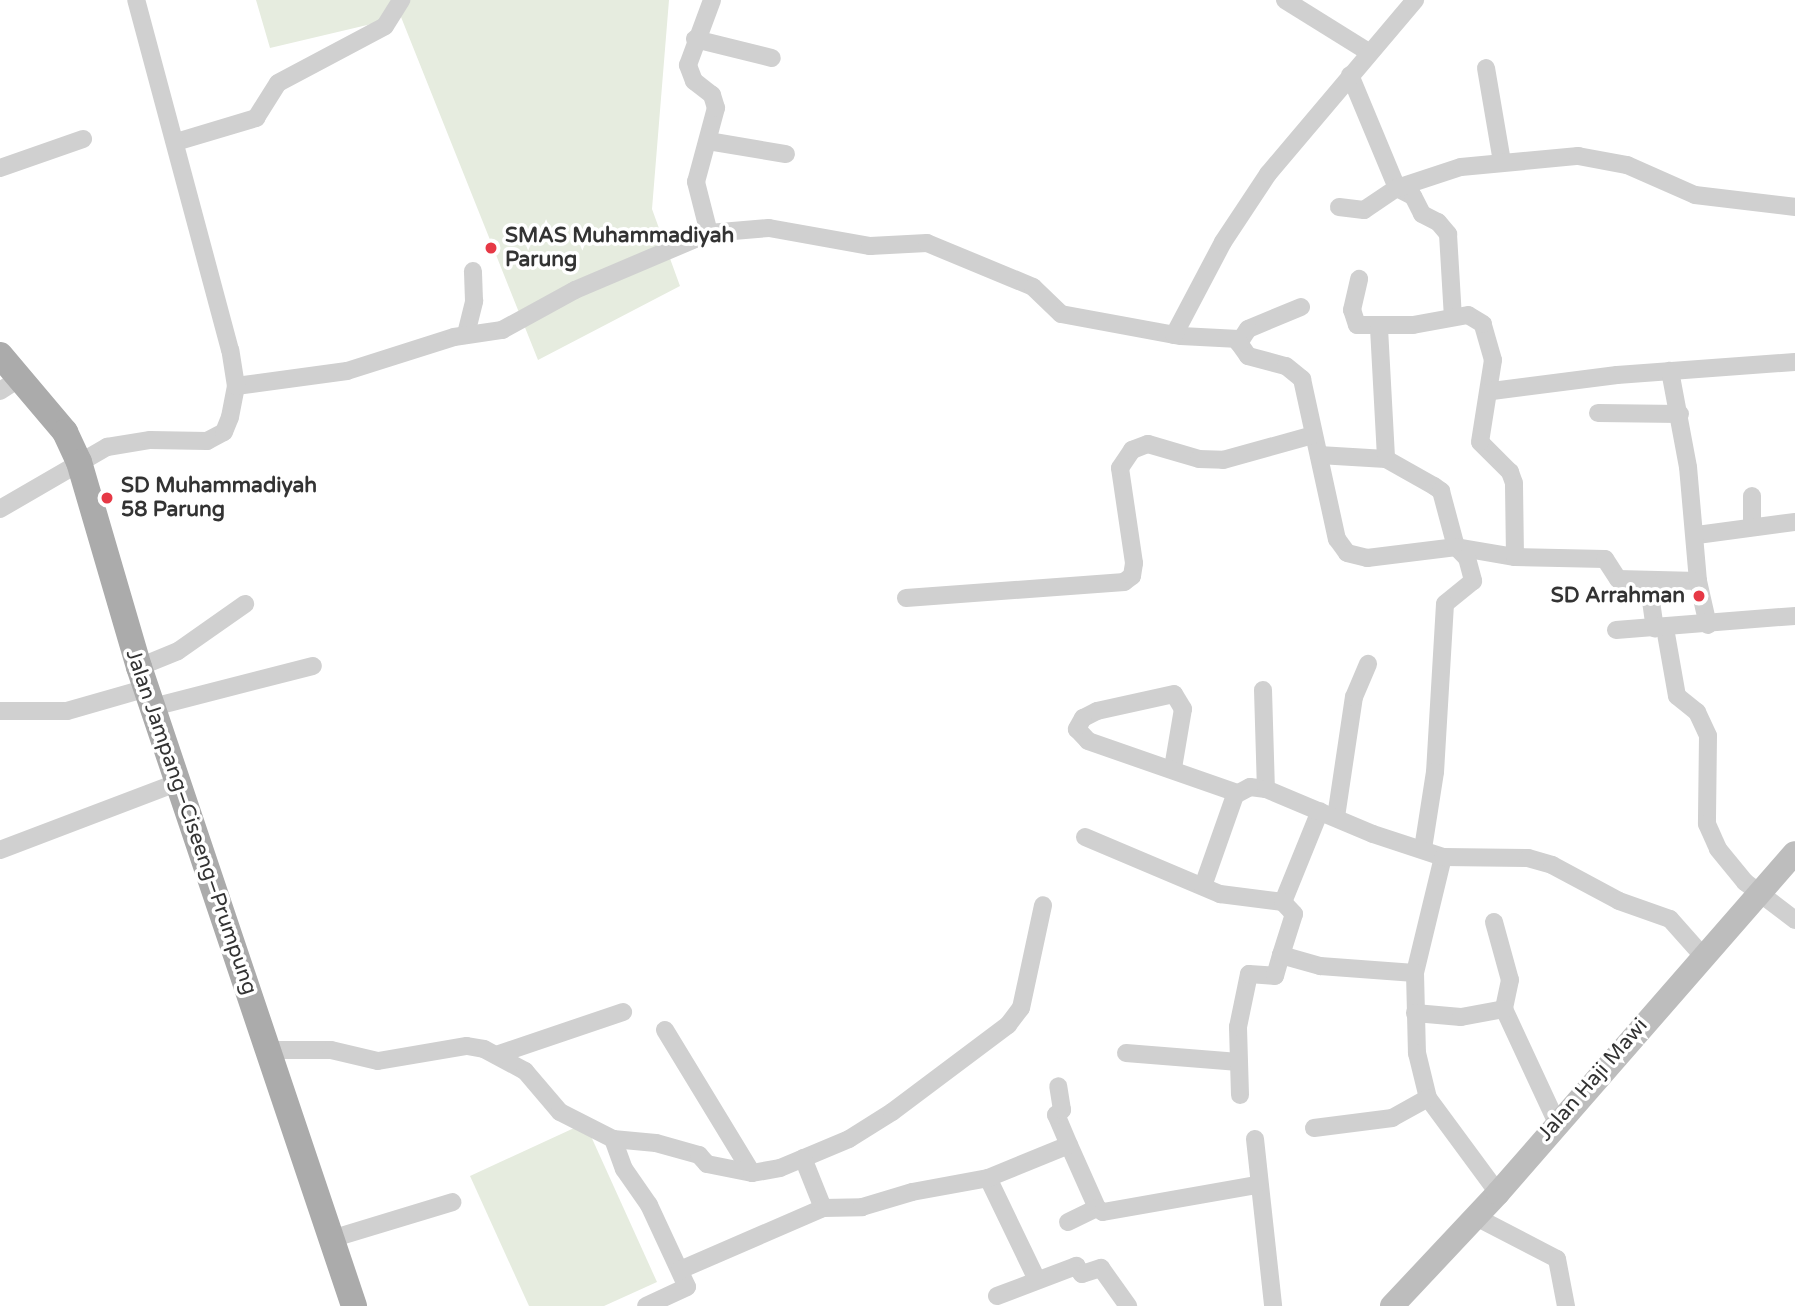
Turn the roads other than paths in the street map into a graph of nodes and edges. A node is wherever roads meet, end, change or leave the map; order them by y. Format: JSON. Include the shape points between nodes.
{"nodes":[{"id":1,"x":136,"y":0,"type":"edge"},
{"id":2,"x":401,"y":0,"type":"edge"},
{"id":3,"x":712,"y":0,"type":"edge"},
{"id":4,"x":1284,"y":0,"type":"edge"},
{"id":5,"x":1415,"y":0,"type":"edge"},
{"id":6,"x":695,"y":38,"type":"junction"},
{"id":7,"x":1370,"y":53,"type":"junction"},
{"id":8,"x":772,"y":58,"type":"dead end"},
{"id":9,"x":1486,"y":68,"type":"dead end"},
{"id":10,"x":1350,"y":75,"type":"junction"},
{"id":11,"x":83,"y":139,"type":"dead end"},
{"id":12,"x":708,"y":141,"type":"junction"},
{"id":13,"x":176,"y":142,"type":"junction"},
{"id":14,"x":786,"y":154,"type":"dead end"},
{"id":15,"x":1502,"y":162,"type":"junction"},
{"id":16,"x":0,"y":168,"type":"edge"},
{"id":17,"x":1397,"y":188,"type":"junction"},
{"id":18,"x":1339,"y":207,"type":"dead end"},
{"id":19,"x":1795,"y":207,"type":"edge"},
{"id":20,"x":709,"y":233,"type":"junction"},
{"id":21,"x":473,"y":271,"type":"dead end"},
{"id":22,"x":1359,"y":279,"type":"dead end"},
{"id":23,"x":1301,"y":307,"type":"dead end"},
{"id":24,"x":1453,"y":317,"type":"junction"},
{"id":25,"x":1379,"y":328,"type":"junction"},
{"id":26,"x":466,"y":334,"type":"junction"},
{"id":27,"x":1174,"y":335,"type":"junction"},
{"id":28,"x":1239,"y":339,"type":"junction"},
{"id":29,"x":0,"y":355,"type":"edge"},
{"id":30,"x":1795,"y":362,"type":"edge"},
{"id":31,"x":1670,"y":371,"type":"junction"},
{"id":32,"x":10,"y":384,"type":"edge"},
{"id":33,"x":236,"y":386,"type":"junction"},
{"id":34,"x":1492,"y":391,"type":"junction"},
{"id":35,"x":1598,"y":413,"type":"dead end"},
{"id":36,"x":1680,"y":414,"type":"junction"},
{"id":37,"x":1313,"y":435,"type":"junction"},
{"id":38,"x":1318,"y":455,"type":"junction"},
{"id":39,"x":1386,"y":459,"type":"junction"},
{"id":40,"x":79,"y":462,"type":"junction"},
{"id":41,"x":1752,"y":496,"type":"dead end"},
{"id":42,"x":0,"y":509,"type":"edge"},
{"id":43,"x":1795,"y":522,"type":"edge"},
{"id":44,"x":1752,"y":527,"type":"junction"},
{"id":45,"x":1697,"y":535,"type":"junction"},
{"id":46,"x":1456,"y":547,"type":"junction"},
{"id":47,"x":1515,"y":557,"type":"junction"},
{"id":48,"x":1648,"y":580,"type":"junction"},
{"id":49,"x":1699,"y":581,"type":"junction"},
{"id":50,"x":906,"y":598,"type":"dead end"},
{"id":51,"x":245,"y":604,"type":"dead end"},
{"id":52,"x":1795,"y":616,"type":"edge"},
{"id":53,"x":1708,"y":625,"type":"junction"},
{"id":54,"x":1660,"y":629,"type":"junction"},
{"id":55,"x":1616,"y":630,"type":"dead end"},
{"id":56,"x":1368,"y":664,"type":"dead end"},
{"id":57,"x":313,"y":666,"type":"dead end"},
{"id":58,"x":146,"y":687,"type":"junction"},
{"id":59,"x":1263,"y":690,"type":"dead end"},
{"id":60,"x":0,"y":711,"type":"edge"},
{"id":61,"x":1173,"y":768,"type":"junction"},
{"id":62,"x":179,"y":782,"type":"junction"},
{"id":63,"x":1266,"y":789,"type":"junction"},
{"id":64,"x":1237,"y":793,"type":"junction"},
{"id":65,"x":1328,"y":814,"type":"junction"},
{"id":66,"x":1085,"y":837,"type":"dead end"},
{"id":67,"x":1423,"y":849,"type":"junction"},
{"id":68,"x":0,"y":850,"type":"edge"},
{"id":69,"x":1795,"y":853,"type":"edge"},
{"id":70,"x":1443,"y":857,"type":"junction"},
{"id":71,"x":1203,"y":886,"type":"junction"},
{"id":72,"x":1759,"y":893,"type":"junction"},
{"id":73,"x":1283,"y":902,"type":"junction"},
{"id":74,"x":1044,"y":905,"type":"dead end"},
{"id":75,"x":1795,"y":920,"type":"edge"},
{"id":76,"x":1494,"y":922,"type":"dead end"},
{"id":77,"x":1281,"y":955,"type":"junction"},
{"id":78,"x":1702,"y":955,"type":"junction"},
{"id":79,"x":1415,"y":973,"type":"junction"},
{"id":80,"x":1504,"y":1009,"type":"junction"},
{"id":81,"x":623,"y":1012,"type":"dead end"},
{"id":82,"x":1415,"y":1013,"type":"junction"},
{"id":83,"x":665,"y":1030,"type":"dead end"},
{"id":84,"x":268,"y":1050,"type":"junction"},
{"id":85,"x":1126,"y":1053,"type":"dead end"},
{"id":86,"x":499,"y":1054,"type":"junction"},
{"id":87,"x":1239,"y":1062,"type":"junction"},
{"id":88,"x":1058,"y":1086,"type":"dead end"},
{"id":89,"x":1240,"y":1095,"type":"dead end"},
{"id":90,"x":1428,"y":1098,"type":"junction"},
{"id":91,"x":1556,"y":1121,"type":"junction"},
{"id":92,"x":1314,"y":1128,"type":"dead end"},
{"id":93,"x":614,"y":1139,"type":"junction"},
{"id":94,"x":1255,"y":1139,"type":"dead end"},
{"id":95,"x":1069,"y":1145,"type":"junction"},
{"id":96,"x":803,"y":1158,"type":"junction"},
{"id":97,"x":752,"y":1173,"type":"junction"},
{"id":98,"x":988,"y":1178,"type":"junction"},
{"id":99,"x":1256,"y":1185,"type":"junction"},
{"id":100,"x":1498,"y":1193,"type":"junction"},
{"id":101,"x":453,"y":1202,"type":"dead end"},
{"id":102,"x":823,"y":1208,"type":"junction"},
{"id":103,"x":1097,"y":1208,"type":"junction"},
{"id":104,"x":1476,"y":1217,"type":"junction"},
{"id":105,"x":1068,"y":1222,"type":"dead end"},
{"id":106,"x":331,"y":1239,"type":"junction"},
{"id":107,"x":680,"y":1270,"type":"junction"},
{"id":108,"x":1037,"y":1280,"type":"junction"},
{"id":109,"x":997,"y":1296,"type":"dead end"},
{"id":110,"x":678,"y":1301,"type":"edge"},
{"id":111,"x":354,"y":1306,"type":"edge"},
{"id":112,"x":646,"y":1306,"type":"edge"},
{"id":113,"x":1128,"y":1306,"type":"edge"},
{"id":114,"x":1273,"y":1306,"type":"edge"},
{"id":115,"x":1392,"y":1306,"type":"edge"},
{"id":116,"x":1566,"y":1306,"type":"edge"}],
"edges":[{"from":1,"to":13,"type":"street"},
{"from":2,"to":13,"type":"street","via":[[385,26],[278,83],[257,118]]},
{"from":3,"to":6,"type":"street"},
{"from":4,"to":7,"type":"street"},
{"from":5,"to":7,"type":"street"},
{"from":6,"to":8,"type":"street"},
{"from":6,"to":12,"type":"street","via":[[689,71],[694,81],[712,94],[716,108]]},
{"from":7,"to":10,"type":"street"},
{"from":9,"to":15,"type":"street"},
{"from":10,"to":17,"type":"street"},
{"from":10,"to":27,"type":"street","via":[[1300,132],[1239,217]]},
{"from":11,"to":16,"type":"street"},
{"from":12,"to":14,"type":"street"},
{"from":12,"to":20,"type":"street","via":[[697,169],[696,193]]},
{"from":13,"to":33,"type":"street"},
{"from":15,"to":17,"type":"street","via":[[1461,167]]},
{"from":15,"to":19,"type":"street","via":[[1605,158],[1695,195]]},
{"from":17,"to":18,"type":"street","via":[[1364,210]]},
{"from":17,"to":24,"type":"street","via":[[1413,196],[1422,214],[1448,234]]},
{"from":20,"to":26,"type":"street","via":[[575,290],[513,326]]},
{"from":20,"to":27,"type":"street","via":[[769,228],[870,246],[928,243],[1033,287],[1060,314]]},
{"from":21,"to":26,"type":"street","via":[[474,301]]},
{"from":22,"to":25,"type":"street","via":[[1352,321]]},
{"from":23,"to":28,"type":"street","via":[[1263,321]]},
{"from":24,"to":25,"type":"street"},
{"from":24,"to":34,"type":"street","via":[[1474,315],[1483,324],[1493,354]]},
{"from":25,"to":39,"type":"street"},
{"from":26,"to":33,"type":"street","via":[[347,371]]},
{"from":27,"to":28,"type":"street"},
{"from":28,"to":37,"type":"street","via":[[1248,356],[1286,366],[1302,379]]},
{"from":29,"to":32,"type":"main road","name":"Jalan Jampang–Ciseeng–Prumpung"},
{"from":30,"to":31,"type":"street"},
{"from":31,"to":34,"type":"street"},
{"from":31,"to":36,"type":"street"},
{"from":32,"to":40,"type":"main road","name":"Jalan Jampang–Ciseeng–Prumpung","via":[[65,432]]},
{"from":33,"to":40,"type":"street","via":[[224,432],[207,441],[119,444]]},
{"from":34,"to":47,"type":"street","via":[[1480,442],[1510,472],[1514,483]]},
{"from":35,"to":36,"type":"street"},
{"from":36,"to":45,"type":"street"},
{"from":37,"to":38,"type":"street"},
{"from":37,"to":50,"type":"street","via":[[1223,460],[1199,459],[1148,444],[1132,450],[1120,468],[1134,563],[1132,576],[1124,582]]},
{"from":38,"to":39,"type":"street"},
{"from":38,"to":46,"type":"street","via":[[1337,539],[1347,552],[1377,558]]},
{"from":39,"to":46,"type":"street","via":[[1440,491]]},
{"from":40,"to":42,"type":"street"},
{"from":40,"to":58,"type":"main road","name":"Jalan Jampang–Ciseeng–Prumpung"},
{"from":41,"to":44,"type":"street"},
{"from":43,"to":44,"type":"street"},
{"from":44,"to":45,"type":"street"},
{"from":45,"to":49,"type":"street"},
{"from":46,"to":47,"type":"street"},
{"from":46,"to":67,"type":"street","via":[[1467,558],[1473,581],[1445,604],[1435,772]]},
{"from":47,"to":48,"type":"street","via":[[1605,559],[1616,578]]},
{"from":48,"to":49,"type":"street"},
{"from":48,"to":54,"type":"street"},
{"from":49,"to":53,"type":"street"},
{"from":51,"to":58,"type":"street","via":[[178,651]]},
{"from":52,"to":53,"type":"street"},
{"from":53,"to":54,"type":"street"},
{"from":54,"to":55,"type":"street"},
{"from":54,"to":72,"type":"street","via":[[1677,696],[1697,712],[1708,736],[1707,824],[1726,864]]},
{"from":56,"to":65,"type":"street","via":[[1354,697]]},
{"from":57,"to":58,"type":"street"},
{"from":58,"to":60,"type":"street","via":[[67,711]]},
{"from":58,"to":62,"type":"main road","name":"Jalan Jampang–Ciseeng–Prumpung"},
{"from":59,"to":63,"type":"street"},
{"from":61,"to":61,"type":"street","via":[[1182,709],[1174,694],[1097,711],[1083,718],[1077,729],[1083,739]]},
{"from":61,"to":64,"type":"street"},
{"from":62,"to":68,"type":"street"},
{"from":62,"to":84,"type":"main road","name":"Jalan Jampang–Ciseeng–Prumpung"},
{"from":63,"to":64,"type":"street","via":[[1250,787]]},
{"from":63,"to":65,"type":"street"},
{"from":64,"to":71,"type":"street"},
{"from":65,"to":67,"type":"street"},
{"from":65,"to":73,"type":"street"},
{"from":66,"to":71,"type":"street"},
{"from":67,"to":70,"type":"street"},
{"from":69,"to":72,"type":"street","name":"Jalan Haji Mawi"},
{"from":70,"to":78,"type":"street","via":[[1528,858],[1552,865],[1619,901],[1670,919]]},
{"from":70,"to":79,"type":"street"},
{"from":71,"to":73,"type":"street","via":[[1243,900]]},
{"from":72,"to":75,"type":"street"},
{"from":72,"to":78,"type":"street","name":"Jalan Haji Mawi"},
{"from":73,"to":77,"type":"street","via":[[1294,914]]},
{"from":74,"to":96,"type":"street","via":[[1021,1008],[1008,1026],[892,1112],[849,1139]]},
{"from":76,"to":80,"type":"street","via":[[1510,980]]},
{"from":77,"to":79,"type":"street","via":[[1320,966]]},
{"from":77,"to":87,"type":"street","via":[[1275,976],[1249,974],[1238,1027]]},
{"from":78,"to":91,"type":"street","name":"Jalan Haji Mawi"},
{"from":79,"to":82,"type":"street"},
{"from":80,"to":82,"type":"street","via":[[1461,1017]]},
{"from":80,"to":91,"type":"street"},
{"from":81,"to":86,"type":"street"},
{"from":82,"to":90,"type":"street","via":[[1417,1053]]},
{"from":83,"to":97,"type":"street"},
{"from":84,"to":86,"type":"street","via":[[331,1050],[378,1061],[467,1046]]},
{"from":84,"to":106,"type":"main road","name":"Jalan Jampang–Ciseeng–Prumpung"},
{"from":85,"to":87,"type":"street"},
{"from":86,"to":93,"type":"street","via":[[525,1071],[560,1112]]},
{"from":87,"to":89,"type":"street"},
{"from":88,"to":95,"type":"street","via":[[1062,1110],[1056,1115]]},
{"from":90,"to":92,"type":"street","via":[[1392,1118]]},
{"from":90,"to":100,"type":"street"},
{"from":91,"to":100,"type":"street","name":"Jalan Haji Mawi"},
{"from":93,"to":97,"type":"street","via":[[656,1143],[699,1155],[707,1164]]},
{"from":93,"to":107,"type":"street","via":[[624,1169],[649,1205]]},
{"from":94,"to":99,"type":"street"},
{"from":95,"to":98,"type":"street"},
{"from":95,"to":103,"type":"street"},
{"from":96,"to":97,"type":"street"},
{"from":96,"to":102,"type":"street"},
{"from":98,"to":102,"type":"street","via":[[862,1207]]},
{"from":98,"to":108,"type":"street"},
{"from":99,"to":103,"type":"street","via":[[1103,1212]]},
{"from":99,"to":114,"type":"street"},
{"from":100,"to":104,"type":"street","name":"Jalan Haji Mawi"},
{"from":101,"to":106,"type":"street"},
{"from":102,"to":107,"type":"street"},
{"from":103,"to":105,"type":"street"},
{"from":104,"to":115,"type":"street","name":"Jalan Haji Mawi"},
{"from":104,"to":116,"type":"street","via":[[1557,1259]]},
{"from":106,"to":111,"type":"main road","name":"Jalan Jampang–Ciseeng–Prumpung"},
{"from":107,"to":110,"type":"street","via":[[687,1287]]},
{"from":108,"to":109,"type":"street"},
{"from":108,"to":113,"type":"street","via":[[1076,1266],[1082,1274],[1101,1268]]},
{"from":110,"to":112,"type":"street"}]}
